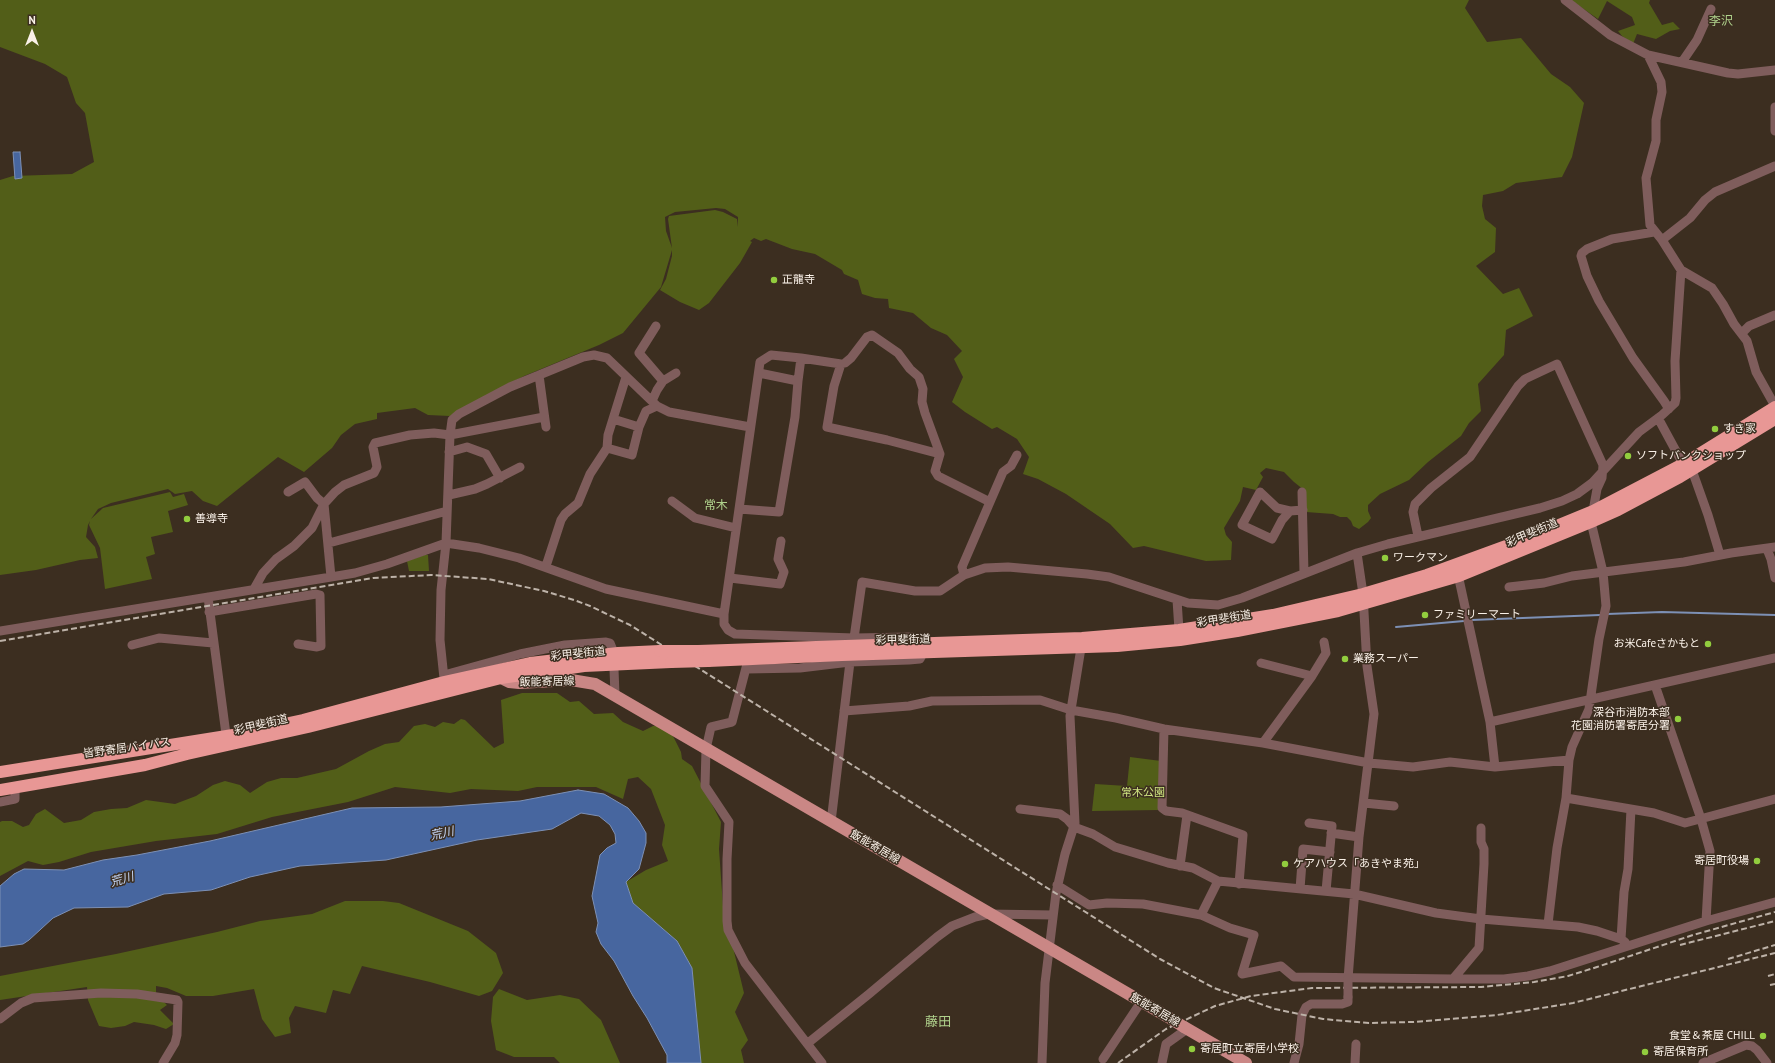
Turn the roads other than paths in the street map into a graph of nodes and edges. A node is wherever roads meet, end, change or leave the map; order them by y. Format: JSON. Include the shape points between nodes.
{"nodes":[{"id":1,"x":1565,"y":0,"type":"edge"},
{"id":2,"x":1711,"y":9,"type":"dead end"},
{"id":3,"x":1648,"y":55,"type":"junction"},
{"id":4,"x":1682,"y":62,"type":"junction"},
{"id":5,"x":1775,"y":70,"type":"edge"},
{"id":6,"x":1775,"y":107,"type":"edge"},
{"id":7,"x":1775,"y":131,"type":"edge"},
{"id":8,"x":1775,"y":166,"type":"edge"},
{"id":9,"x":1654,"y":232,"type":"junction"},
{"id":10,"x":1662,"y":240,"type":"junction"},
{"id":11,"x":1681,"y":270,"type":"junction"},
{"id":12,"x":1775,"y":315,"type":"edge"},
{"id":13,"x":656,"y":326,"type":"dead end"},
{"id":14,"x":1742,"y":333,"type":"junction"},
{"id":15,"x":801,"y":358,"type":"junction"},
{"id":16,"x":841,"y":364,"type":"junction"},
{"id":17,"x":676,"y":373,"type":"dead end"},
{"id":18,"x":758,"y":373,"type":"junction"},
{"id":19,"x":539,"y":375,"type":"junction"},
{"id":20,"x":626,"y":377,"type":"junction"},
{"id":21,"x":664,"y":381,"type":"junction"},
{"id":22,"x":798,"y":381,"type":"junction"},
{"id":23,"x":655,"y":404,"type":"junction"},
{"id":24,"x":1775,"y":407,"type":"edge"},
{"id":25,"x":1669,"y":410,"type":"junction"},
{"id":26,"x":544,"y":417,"type":"junction"},
{"id":27,"x":1658,"y":418,"type":"junction"},
{"id":28,"x":613,"y":419,"type":"junction"},
{"id":29,"x":1775,"y":419,"type":"edge"},
{"id":30,"x":546,"y":427,"type":"dead end"},
{"id":31,"x":639,"y":427,"type":"junction"},
{"id":32,"x":750,"y":427,"type":"junction"},
{"id":33,"x":450,"y":435,"type":"junction"},
{"id":34,"x":607,"y":448,"type":"junction"},
{"id":35,"x":450,"y":452,"type":"junction"},
{"id":36,"x":940,"y":454,"type":"junction"},
{"id":37,"x":1017,"y":455,"type":"dead end"},
{"id":38,"x":520,"y":467,"type":"dead end"},
{"id":39,"x":1687,"y":467,"type":"junction"},
{"id":40,"x":1604,"y":470,"type":"junction"},
{"id":41,"x":500,"y":478,"type":"junction"},
{"id":42,"x":288,"y":492,"type":"dead end"},
{"id":43,"x":1302,"y":492,"type":"dead end"},
{"id":44,"x":448,"y":495,"type":"junction"},
{"id":45,"x":672,"y":501,"type":"dead end"},
{"id":46,"x":990,"y":502,"type":"junction"},
{"id":47,"x":324,"y":504,"type":"junction"},
{"id":48,"x":739,"y":509,"type":"junction"},
{"id":49,"x":1303,"y":510,"type":"junction"},
{"id":50,"x":447,"y":511,"type":"junction"},
{"id":51,"x":1290,"y":511,"type":"junction"},
{"id":52,"x":1592,"y":516,"type":"junction"},
{"id":53,"x":736,"y":528,"type":"junction"},
{"id":54,"x":1418,"y":536,"type":"junction"},
{"id":55,"x":781,"y":541,"type":"dead end"},
{"id":56,"x":329,"y":543,"type":"junction"},
{"id":57,"x":446,"y":543,"type":"junction"},
{"id":58,"x":1771,"y":548,"type":"edge"},
{"id":59,"x":1357,"y":553,"type":"junction"},
{"id":60,"x":1720,"y":555,"type":"junction"},
{"id":61,"x":546,"y":566,"type":"junction"},
{"id":62,"x":1457,"y":571,"type":"junction"},
{"id":63,"x":1603,"y":572,"type":"junction"},
{"id":64,"x":1304,"y":573,"type":"junction"},
{"id":65,"x":964,"y":575,"type":"junction"},
{"id":66,"x":331,"y":577,"type":"junction"},
{"id":67,"x":730,"y":578,"type":"junction"},
{"id":68,"x":1775,"y":578,"type":"edge"},
{"id":69,"x":1509,"y":587,"type":"dead end"},
{"id":70,"x":254,"y":588,"type":"junction"},
{"id":71,"x":208,"y":597,"type":"junction"},
{"id":72,"x":1363,"y":599,"type":"junction"},
{"id":73,"x":1177,"y":600,"type":"junction"},
{"id":74,"x":209,"y":612,"type":"junction"},
{"id":75,"x":724,"y":614,"type":"junction"},
{"id":76,"x":1180,"y":630,"type":"junction"},
{"id":77,"x":0,"y":631,"type":"edge"},
{"id":78,"x":854,"y":638,"type":"junction"},
{"id":79,"x":1324,"y":642,"type":"dead end"},
{"id":80,"x":213,"y":643,"type":"junction"},
{"id":81,"x":298,"y":644,"type":"dead end"},
{"id":82,"x":132,"y":645,"type":"dead end"},
{"id":83,"x":612,"y":648,"type":"dead end"},
{"id":84,"x":923,"y":648,"type":"junction"},
{"id":85,"x":1081,"y":648,"type":"junction"},
{"id":86,"x":1775,"y":658,"type":"edge"},
{"id":87,"x":850,"y":662,"type":"junction"},
{"id":88,"x":1261,"y":664,"type":"dead end"},
{"id":89,"x":614,"y":669,"type":"dead end"},
{"id":90,"x":499,"y":674,"type":"junction"},
{"id":91,"x":1312,"y":676,"type":"junction"},
{"id":92,"x":444,"y":683,"type":"junction"},
{"id":93,"x":1655,"y":685,"type":"junction"},
{"id":94,"x":615,"y":695,"type":"junction"},
{"id":95,"x":1590,"y":699,"type":"junction"},
{"id":96,"x":1071,"y":710,"type":"junction"},
{"id":97,"x":844,"y":711,"type":"junction"},
{"id":98,"x":1490,"y":722,"type":"junction"},
{"id":99,"x":1164,"y":729,"type":"junction"},
{"id":100,"x":227,"y":741,"type":"junction"},
{"id":101,"x":1263,"y":744,"type":"junction"},
{"id":102,"x":184,"y":749,"type":"junction"},
{"id":103,"x":706,"y":749,"type":"junction"},
{"id":104,"x":1569,"y":760,"type":"junction"},
{"id":105,"x":1369,"y":763,"type":"junction"},
{"id":106,"x":1495,"y":767,"type":"junction"},
{"id":107,"x":0,"y":772,"type":"edge"},
{"id":108,"x":0,"y":779,"type":"edge"},
{"id":109,"x":15,"y":787,"type":"junction"},
{"id":110,"x":0,"y":790,"type":"edge"},
{"id":111,"x":1566,"y":798,"type":"junction"},
{"id":112,"x":1775,"y":799,"type":"edge"},
{"id":113,"x":0,"y":802,"type":"edge"},
{"id":114,"x":1364,"y":803,"type":"junction"},
{"id":115,"x":1394,"y":806,"type":"dead end"},
{"id":116,"x":1020,"y":809,"type":"dead end"},
{"id":117,"x":1631,"y":809,"type":"junction"},
{"id":118,"x":1187,"y":816,"type":"junction"},
{"id":119,"x":1701,"y":819,"type":"junction"},
{"id":120,"x":831,"y":822,"type":"junction"},
{"id":121,"x":1309,"y":823,"type":"dead end"},
{"id":122,"x":1074,"y":827,"type":"junction"},
{"id":123,"x":1481,"y":828,"type":"dead end"},
{"id":124,"x":1331,"y":833,"type":"junction"},
{"id":125,"x":1359,"y":837,"type":"junction"},
{"id":126,"x":1330,"y":852,"type":"junction"},
{"id":127,"x":1180,"y":866,"type":"junction"},
{"id":128,"x":1218,"y":881,"type":"junction"},
{"id":129,"x":1239,"y":884,"type":"junction"},
{"id":130,"x":1057,"y":885,"type":"junction"},
{"id":131,"x":1300,"y":889,"type":"junction"},
{"id":132,"x":1326,"y":891,"type":"junction"},
{"id":133,"x":1354,"y":894,"type":"junction"},
{"id":134,"x":1775,"y":902,"type":"edge"},
{"id":135,"x":989,"y":914,"type":"junction"},
{"id":136,"x":1053,"y":915,"type":"junction"},
{"id":137,"x":1201,"y":915,"type":"junction"},
{"id":138,"x":1481,"y":919,"type":"junction"},
{"id":139,"x":1706,"y":921,"type":"junction"},
{"id":140,"x":1548,"y":924,"type":"junction"},
{"id":141,"x":1621,"y":939,"type":"junction"},
{"id":142,"x":1631,"y":945,"type":"junction"},
{"id":143,"x":1050,"y":949,"type":"junction"},
{"id":144,"x":1348,"y":978,"type":"junction"},
{"id":145,"x":1453,"y":979,"type":"junction"},
{"id":146,"x":1141,"y":1002,"type":"junction"},
{"id":147,"x":0,"y":1019,"type":"edge"},
{"id":148,"x":1186,"y":1028,"type":"junction"},
{"id":149,"x":808,"y":1043,"type":"junction"},
{"id":150,"x":1356,"y":1044,"type":"dead end"},
{"id":151,"x":1103,"y":1059,"type":"dead end"},
{"id":152,"x":163,"y":1063,"type":"edge"},
{"id":153,"x":822,"y":1063,"type":"edge"},
{"id":154,"x":1042,"y":1063,"type":"edge"},
{"id":155,"x":1162,"y":1063,"type":"edge"},
{"id":156,"x":1246,"y":1063,"type":"edge"},
{"id":157,"x":1294,"y":1063,"type":"edge"},
{"id":158,"x":1355,"y":1063,"type":"edge"},
{"id":159,"x":1703,"y":1063,"type":"edge"},
{"id":160,"x":1767,"y":1063,"type":"edge"}],
"edges":[{"from":1,"to":3,"type":"street","via":[[1610,35]]},
{"from":2,"to":4,"type":"street","via":[[1697,40]]},
{"from":3,"to":4,"type":"street"},
{"from":3,"to":9,"type":"street","via":[[1661,82],[1662,92],[1656,120],[1656,142],[1646,178],[1650,225]]},
{"from":4,"to":5,"type":"street","via":[[1738,74]]},
{"from":6,"to":7,"type":"street"},
{"from":8,"to":10,"type":"street","via":[[1714,192],[1690,218]]},
{"from":9,"to":10,"type":"street"},
{"from":9,"to":25,"type":"street","via":[[1612,239],[1587,249],[1581,256],[1587,276],[1632,358]]},
{"from":10,"to":11,"type":"street"},
{"from":11,"to":14,"type":"street","via":[[1712,288]]},
{"from":11,"to":25,"type":"street","via":[[1675,361],[1676,398]]},
{"from":12,"to":14,"type":"street","via":[[1749,326]]},
{"from":13,"to":21,"type":"street","via":[[639,353]]},
{"from":14,"to":24,"type":"street","via":[[1747,341],[1756,372]]},
{"from":15,"to":16,"type":"street"},
{"from":15,"to":18,"type":"street","via":[[772,355],[760,362]]},
{"from":15,"to":22,"type":"street"},
{"from":16,"to":36,"type":"street","via":[[834,386],[827,427]]},
{"from":16,"to":36,"type":"street","via":[[851,358],[872,335],[898,353],[919,377],[925,413]]},
{"from":17,"to":21,"type":"street"},
{"from":18,"to":22,"type":"street"},
{"from":18,"to":32,"type":"street"},
{"from":19,"to":20,"type":"street","via":[[594,355],[607,358]]},
{"from":19,"to":26,"type":"street"},
{"from":19,"to":33,"type":"street","via":[[459,414],[452,420]]},
{"from":20,"to":23,"type":"street"},
{"from":20,"to":28,"type":"street"},
{"from":21,"to":23,"type":"street","via":[[657,390]]},
{"from":22,"to":48,"type":"street","via":[[796,417],[779,512]]},
{"from":23,"to":31,"type":"street","via":[[646,410]]},
{"from":23,"to":32,"type":"street","via":[[669,412]]},
{"from":24,"to":39,"type":"highway","name":"彩甲斐街道"},
{"from":25,"to":27,"type":"street"},
{"from":26,"to":30,"type":"street"},
{"from":26,"to":33,"type":"street"},
{"from":27,"to":39,"type":"street"},
{"from":27,"to":40,"type":"street","via":[[1639,432]]},
{"from":28,"to":31,"type":"street"},
{"from":28,"to":34,"type":"street"},
{"from":29,"to":39,"type":"highway","name":"彩甲斐街道"},
{"from":31,"to":34,"type":"street","via":[[632,455]]},
{"from":32,"to":48,"type":"street"},
{"from":33,"to":35,"type":"street"},
{"from":33,"to":47,"type":"street","via":[[410,435],[374,443],[377,467],[374,472],[344,485]]},
{"from":34,"to":61,"type":"street","via":[[590,474],[578,503],[565,514]]},
{"from":35,"to":41,"type":"street","via":[[466,448],[486,454]]},
{"from":35,"to":44,"type":"street"},
{"from":36,"to":46,"type":"street","via":[[935,471],[938,476]]},
{"from":37,"to":46,"type":"street","via":[[1011,466],[1003,472]]},
{"from":38,"to":41,"type":"street"},
{"from":39,"to":52,"type":"highway","name":"彩甲斐街道"},
{"from":39,"to":60,"type":"street","via":[[1708,515]]},
{"from":40,"to":52,"type":"street"},
{"from":40,"to":54,"type":"street","via":[[1592,483],[1562,501]]},
{"from":40,"to":54,"type":"street","via":[[1557,364],[1525,379],[1470,457],[1414,504]]},
{"from":41,"to":44,"type":"street","via":[[475,489]]},
{"from":42,"to":47,"type":"street","via":[[305,482]]},
{"from":43,"to":49,"type":"street"},
{"from":44,"to":50,"type":"street"},
{"from":45,"to":53,"type":"street","via":[[694,518]]},
{"from":46,"to":65,"type":"street","via":[[962,567]]},
{"from":47,"to":56,"type":"street"},
{"from":47,"to":70,"type":"street","via":[[312,528],[271,564]]},
{"from":48,"to":53,"type":"street"},
{"from":49,"to":51,"type":"street"},
{"from":49,"to":64,"type":"street"},
{"from":50,"to":56,"type":"street"},
{"from":50,"to":57,"type":"street"},
{"from":51,"to":51,"type":"street","via":[[1272,539],[1242,525],[1260,492],[1277,508]]},
{"from":52,"to":62,"type":"highway","name":"彩甲斐街道","via":[[1520,541]]},
{"from":52,"to":63,"type":"street"},
{"from":53,"to":67,"type":"street"},
{"from":54,"to":59,"type":"street"},
{"from":55,"to":67,"type":"street","via":[[778,559],[784,572],[780,584]]},
{"from":56,"to":66,"type":"street"},
{"from":57,"to":61,"type":"street","via":[[479,548]]},
{"from":57,"to":66,"type":"street","via":[[387,564]]},
{"from":57,"to":92,"type":"street","via":[[440,590],[440,640]]},
{"from":58,"to":60,"type":"street"},
{"from":58,"to":68,"type":"street"},
{"from":59,"to":64,"type":"street"},
{"from":59,"to":72,"type":"street"},
{"from":60,"to":63,"type":"street"},
{"from":61,"to":75,"type":"street","via":[[606,589]]},
{"from":62,"to":72,"type":"highway","name":"彩甲斐街道"},
{"from":62,"to":98,"type":"street"},
{"from":63,"to":69,"type":"street"},
{"from":63,"to":95,"type":"street","via":[[1606,606]]},
{"from":64,"to":73,"type":"street","via":[[1218,605]]},
{"from":65,"to":73,"type":"street","via":[[985,568],[1008,567],[1087,574],[1109,577]]},
{"from":65,"to":78,"type":"street","via":[[940,591],[915,591],[862,582]]},
{"from":66,"to":70,"type":"street"},
{"from":67,"to":75,"type":"street"},
{"from":70,"to":71,"type":"street"},
{"from":71,"to":74,"type":"street"},
{"from":71,"to":77,"type":"street"},
{"from":72,"to":76,"type":"highway","name":"彩甲斐街道"},
{"from":72,"to":85,"type":"highway","name":"彩甲斐街道","via":[[1273,624],[1210,635]]},
{"from":72,"to":105,"type":"street","via":[[1367,666],[1374,714]]},
{"from":73,"to":76,"type":"street"},
{"from":74,"to":80,"type":"street"},
{"from":74,"to":81,"type":"street","via":[[320,595],[321,646]]},
{"from":75,"to":78,"type":"street","via":[[724,624],[728,630],[747,639]]},
{"from":76,"to":84,"type":"highway","name":"彩甲斐街道"},
{"from":78,"to":84,"type":"street","via":[[919,638]]},
{"from":79,"to":91,"type":"street","via":[[1326,653]]},
{"from":80,"to":82,"type":"street","via":[[159,638]]},
{"from":80,"to":100,"type":"street"},
{"from":83,"to":92,"type":"street","via":[[610,643],[606,642],[565,645],[520,654]]},
{"from":84,"to":85,"type":"highway","name":"彩甲斐街道"},
{"from":84,"to":87,"type":"street","via":[[920,659]]},
{"from":84,"to":90,"type":"highway","name":"彩甲斐街道","bridge":true,"via":[[842,655],[584,666]]},
{"from":84,"to":90,"type":"highway","name":"彩甲斐街道","bridge":true,"via":[[660,651],[568,658]]},
{"from":85,"to":96,"type":"street"},
{"from":86,"to":93,"type":"street"},
{"from":87,"to":97,"type":"street"},
{"from":87,"to":103,"type":"street","via":[[800,668],[747,666],[732,722],[711,727]]},
{"from":88,"to":91,"type":"street"},
{"from":89,"to":94,"type":"street"},
{"from":90,"to":92,"type":"highway","name":"彩甲斐街道"},
{"from":90,"to":94,"type":"main road","name":"飯能寄居線","via":[[509,682],[519,683],[582,681],[596,684]]},
{"from":91,"to":101,"type":"street"},
{"from":92,"to":100,"type":"highway","name":"彩甲斐街道","via":[[308,727]]},
{"from":93,"to":95,"type":"street"},
{"from":93,"to":119,"type":"street"},
{"from":94,"to":103,"type":"main road","name":"飯能寄居線"},
{"from":95,"to":98,"type":"street"},
{"from":95,"to":104,"type":"street","via":[[1589,710],[1572,747]]},
{"from":96,"to":97,"type":"street","via":[[1040,700],[948,700]]},
{"from":96,"to":99,"type":"street"},
{"from":96,"to":122,"type":"street"},
{"from":97,"to":120,"type":"street"},
{"from":98,"to":106,"type":"street"},
{"from":99,"to":101,"type":"street"},
{"from":99,"to":118,"type":"street","via":[[1162,808]]},
{"from":100,"to":102,"type":"highway","name":"彩甲斐街道"},
{"from":101,"to":105,"type":"street"},
{"from":102,"to":107,"type":"highway","name":"彩甲斐街道"},
{"from":102,"to":108,"type":"highway","name":"皆野寄居バイパス"},
{"from":102,"to":109,"type":"highway","name":"彩甲斐街道","via":[[145,765]]},
{"from":103,"to":120,"type":"main road","name":"飯能寄居線"},
{"from":103,"to":149,"type":"street","via":[[705,786],[729,822],[728,930],[745,962]]},
{"from":104,"to":106,"type":"street"},
{"from":104,"to":111,"type":"street"},
{"from":105,"to":106,"type":"street","via":[[1413,767],[1450,762]]},
{"from":105,"to":114,"type":"street"},
{"from":109,"to":110,"type":"highway","name":"彩甲斐街道"},
{"from":109,"to":113,"type":"street","via":[[15,799]]},
{"from":111,"to":117,"type":"street"},
{"from":111,"to":140,"type":"street"},
{"from":112,"to":119,"type":"street"},
{"from":114,"to":115,"type":"street"},
{"from":114,"to":125,"type":"street"},
{"from":116,"to":122,"type":"street","via":[[1060,814]]},
{"from":117,"to":119,"type":"street","via":[[1685,823]]},
{"from":117,"to":141,"type":"street","via":[[1630,854]]},
{"from":118,"to":127,"type":"street"},
{"from":118,"to":129,"type":"street","via":[[1243,835]]},
{"from":119,"to":139,"type":"street","via":[[1710,851]]},
{"from":120,"to":135,"type":"main road","name":"飯能寄居線"},
{"from":121,"to":124,"type":"street","via":[[1332,826]]},
{"from":122,"to":127,"type":"street","via":[[1116,847]]},
{"from":122,"to":130,"type":"street","via":[[1064,854]]},
{"from":123,"to":138,"type":"street","via":[[1484,849]]},
{"from":124,"to":125,"type":"street"},
{"from":124,"to":126,"type":"street"},
{"from":125,"to":133,"type":"street"},
{"from":126,"to":131,"type":"street","via":[[1303,849]]},
{"from":126,"to":132,"type":"street"},
{"from":127,"to":128,"type":"street","via":[[1193,868]]},
{"from":128,"to":129,"type":"street"},
{"from":128,"to":137,"type":"street"},
{"from":129,"to":131,"type":"street"},
{"from":130,"to":136,"type":"street"},
{"from":130,"to":137,"type":"street","via":[[1089,905],[1143,904]]},
{"from":131,"to":132,"type":"street"},
{"from":132,"to":133,"type":"street"},
{"from":133,"to":138,"type":"street","via":[[1436,913]]},
{"from":133,"to":144,"type":"street"},
{"from":134,"to":139,"type":"street"},
{"from":135,"to":136,"type":"street"},
{"from":135,"to":143,"type":"main road","name":"飯能寄居線"},
{"from":135,"to":149,"type":"street","via":[[952,926]]},
{"from":136,"to":143,"type":"street"},
{"from":137,"to":144,"type":"street","via":[[1254,935],[1242,974],[1281,966],[1294,977]]},
{"from":138,"to":140,"type":"street"},
{"from":138,"to":145,"type":"street","via":[[1480,948]]},
{"from":139,"to":142,"type":"street"},
{"from":140,"to":141,"type":"street","via":[[1585,929]]},
{"from":141,"to":142,"type":"street"},
{"from":142,"to":145,"type":"street","via":[[1528,976],[1504,979]]},
{"from":143,"to":146,"type":"main road","name":"飯能寄居線"},
{"from":143,"to":154,"type":"street","via":[[1045,983]]},
{"from":144,"to":145,"type":"street"},
{"from":144,"to":157,"type":"street","bridge":true,"via":[[1348,1002],[1311,1004],[1306,1007],[1302,1015]]},
{"from":146,"to":148,"type":"main road","name":"飯能寄居線","bridge":true},
{"from":146,"to":151,"type":"street"},
{"from":147,"to":152,"type":"street","via":[[21,1002],[33,998],[101,993],[137,994],[177,1000],[177,1036]]},
{"from":148,"to":155,"type":"street","via":[[1166,1044]]},
{"from":148,"to":156,"type":"main road","name":"飯能寄居線"},
{"from":149,"to":153,"type":"street"},
{"from":150,"to":158,"type":"street"},
{"from":159,"to":160,"type":"street","via":[[1746,1045],[1757,1050]]}]}
